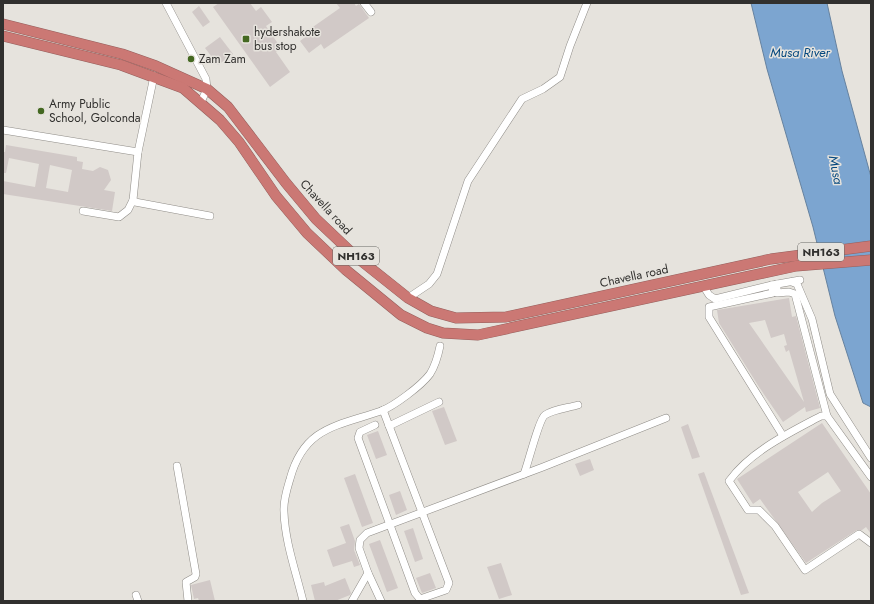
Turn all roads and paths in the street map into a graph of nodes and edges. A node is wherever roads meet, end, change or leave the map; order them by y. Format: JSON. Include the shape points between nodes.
{"nodes":[{"id":1,"x":166,"y":3,"type":"edge"},
{"id":2,"x":364,"y":3,"type":"edge"},
{"id":3,"x":587,"y":3,"type":"edge"},
{"id":4,"x":371,"y":12,"type":"dead end"},
{"id":5,"x":3,"y":24,"type":"edge"},
{"id":6,"x":3,"y":36,"type":"edge"},
{"id":7,"x":154,"y":76,"type":"junction"},
{"id":8,"x":207,"y":88,"type":"junction"},
{"id":9,"x":201,"y":102,"type":"junction"},
{"id":10,"x":3,"y":130,"type":"edge"},
{"id":11,"x":138,"y":152,"type":"junction"},
{"id":12,"x":133,"y":200,"type":"junction"},
{"id":13,"x":83,"y":211,"type":"dead end"},
{"id":14,"x":210,"y":216,"type":"dead end"},
{"id":15,"x":871,"y":246,"type":"edge"},
{"id":16,"x":871,"y":260,"type":"edge"},
{"id":17,"x":800,"y":280,"type":"dead end"},
{"id":18,"x":789,"y":282,"type":"junction"},
{"id":19,"x":775,"y":284,"type":"junction"},
{"id":20,"x":704,"y":286,"type":"junction"},
{"id":21,"x":789,"y":292,"type":"junction"},
{"id":22,"x":775,"y":293,"type":"junction"},
{"id":23,"x":408,"y":298,"type":"junction"},
{"id":24,"x":440,"y":346,"type":"dead end"},
{"id":25,"x":439,"y":402,"type":"dead end"},
{"id":26,"x":578,"y":405,"type":"dead end"},
{"id":27,"x":383,"y":410,"type":"junction"},
{"id":28,"x":827,"y":416,"type":"junction"},
{"id":29,"x":666,"y":418,"type":"dead end"},
{"id":30,"x":375,"y":425,"type":"dead end"},
{"id":31,"x":389,"y":426,"type":"junction"},
{"id":32,"x":783,"y":436,"type":"junction"},
{"id":33,"x":871,"y":458,"type":"edge"},
{"id":34,"x":177,"y":466,"type":"dead end"},
{"id":35,"x":524,"y":474,"type":"junction"},
{"id":36,"x":871,"y":477,"type":"edge"},
{"id":37,"x":423,"y":512,"type":"junction"},
{"id":38,"x":391,"y":524,"type":"junction"},
{"id":39,"x":871,"y":543,"type":"edge"},
{"id":40,"x":368,"y":573,"type":"junction"},
{"id":41,"x":188,"y":601,"type":"edge"},
{"id":42,"x":303,"y":601,"type":"edge"},
{"id":43,"x":352,"y":601,"type":"edge"},
{"id":44,"x":381,"y":601,"type":"edge"}],
"edges":[{"from":1,"to":8,"type":"street","via":[[198,62]]},
{"from":2,"to":4,"type":"street"},
{"from":3,"to":23,"type":"street","via":[[560,77],[522,99],[468,181],[437,274],[429,284]]},
{"from":5,"to":8,"type":"highway","name":"Chavella road","number":"NH163","via":[[122,54]]},
{"from":6,"to":7,"type":"highway","name":"Chavella road","number":"NH163","via":[[121,65]]},
{"from":7,"to":9,"type":"highway","name":"Chavella road","number":"NH163","via":[[182,88]]},
{"from":7,"to":11,"type":"street"},
{"from":8,"to":9,"type":"street"},
{"from":8,"to":23,"type":"highway","name":"Chavella road","number":"NH163","via":[[228,107],[316,219],[354,255]]},
{"from":9,"to":20,"type":"highway","name":"Chavella road","number":"NH163","via":[[239,142],[276,196],[308,233],[346,270],[402,315],[427,328],[443,333],[478,335]]},
{"from":10,"to":11,"type":"street"},
{"from":11,"to":12,"type":"street"},
{"from":12,"to":13,"type":"street","via":[[128,210],[119,217]]},
{"from":12,"to":14,"type":"street"},
{"from":15,"to":23,"type":"highway","name":"Chavella road","number":"NH163","via":[[771,260],[506,317],[456,318],[431,311]]},
{"from":16,"to":20,"type":"highway","name":"Chavella road","number":"NH163","via":[[796,266]]},
{"from":17,"to":18,"type":"street"},
{"from":18,"to":19,"type":"street"},
{"from":18,"to":21,"type":"street"},
{"from":18,"to":33,"type":"street","via":[[797,284],[812,319],[830,394]]},
{"from":19,"to":20,"type":"street","via":[[715,299]]},
{"from":19,"to":22,"type":"street"},
{"from":21,"to":22,"type":"street"},
{"from":21,"to":28,"type":"street","via":[[795,294],[799,304]]},
{"from":22,"to":32,"type":"street","via":[[709,307],[709,317]]},
{"from":24,"to":27,"type":"street","via":[[429,375]]},
{"from":25,"to":31,"type":"street"},
{"from":26,"to":35,"type":"street","via":[[544,415]]},
{"from":27,"to":31,"type":"street"},
{"from":27,"to":42,"type":"street","via":[[351,419],[311,440],[300,454],[291,473],[284,511],[287,535]]},
{"from":28,"to":32,"type":"street","via":[[821,416]]},
{"from":28,"to":36,"type":"street"},
{"from":29,"to":35,"type":"street"},
{"from":30,"to":38,"type":"street","via":[[360,432],[358,438]]},
{"from":31,"to":37,"type":"street"},
{"from":32,"to":39,"type":"street","via":[[738,469],[729,481],[748,510],[759,510],[770,520],[805,570],[859,534]]},
{"from":34,"to":41,"type":"street","via":[[196,574],[196,577],[186,582]]},
{"from":35,"to":37,"type":"street"},
{"from":37,"to":38,"type":"street"},
{"from":37,"to":38,"type":"street","via":[[449,583],[446,590],[424,598],[417,596]]},
{"from":38,"to":40,"type":"street","via":[[368,533],[360,540],[359,548]]},
{"from":40,"to":43,"type":"street"},
{"from":40,"to":44,"type":"street"}]}
